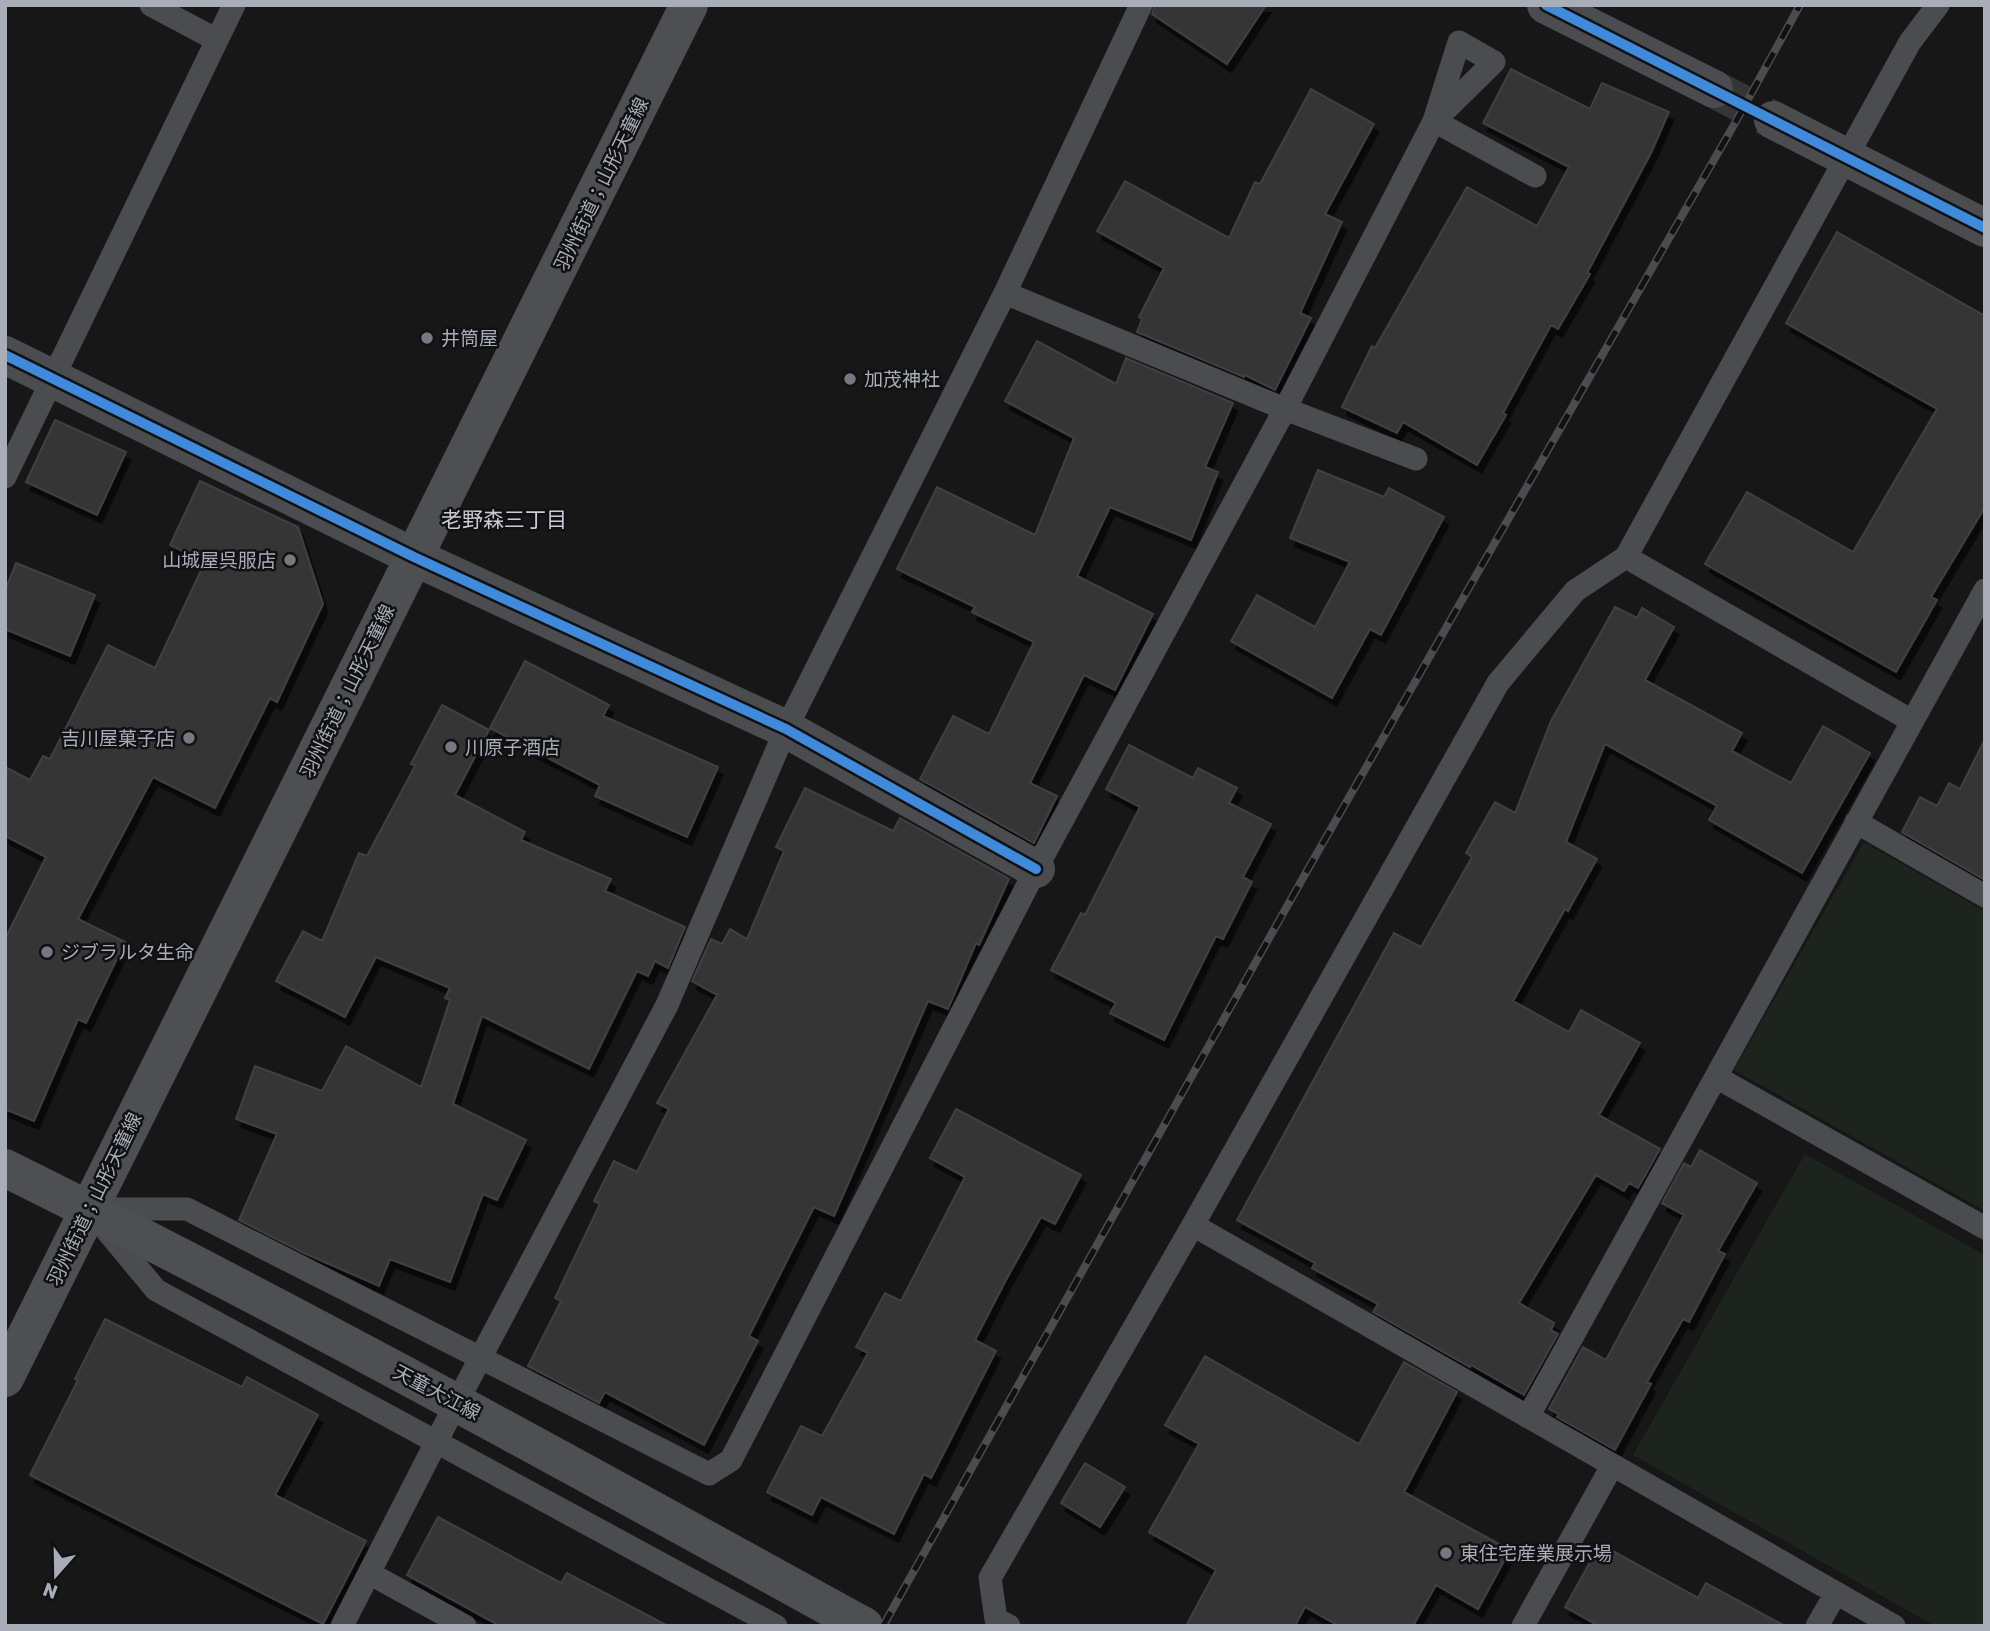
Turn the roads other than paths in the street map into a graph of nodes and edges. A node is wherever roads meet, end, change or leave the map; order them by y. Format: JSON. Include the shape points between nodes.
{"nodes":[{"id":1,"x":151,"y":5,"type":"edge"},
{"id":2,"x":234,"y":5,"type":"edge"},
{"id":3,"x":690,"y":5,"type":"edge"},
{"id":4,"x":1141,"y":5,"type":"edge"},
{"id":5,"x":1546,"y":5,"type":"edge"},
{"id":6,"x":1938,"y":5,"type":"edge"},
{"id":7,"x":217,"y":40,"type":"junction"},
{"id":8,"x":1714,"y":89,"type":"tunnel mouth"},
{"id":9,"x":1773,"y":120,"type":"tunnel mouth"},
{"id":10,"x":1847,"y":158,"type":"junction"},
{"id":11,"x":1535,"y":176,"type":"dead end"},
{"id":12,"x":1985,"y":228,"type":"edge"},
{"id":13,"x":1005,"y":293,"type":"junction"},
{"id":14,"x":5,"y":355,"type":"edge"},
{"id":15,"x":53,"y":378,"type":"junction"},
{"id":16,"x":1285,"y":409,"type":"junction"},
{"id":17,"x":1416,"y":459,"type":"dead end"},
{"id":18,"x":5,"y":477,"type":"edge"},
{"id":19,"x":414,"y":557,"type":"junction"},
{"id":20,"x":1626,"y":557,"type":"junction"},
{"id":21,"x":1985,"y":590,"type":"edge"},
{"id":22,"x":1912,"y":721,"type":"junction"},
{"id":23,"x":786,"y":729,"type":"junction"},
{"id":24,"x":1856,"y":822,"type":"junction"},
{"id":25,"x":1036,"y":869,"type":"junction"},
{"id":26,"x":1985,"y":896,"type":"edge"},
{"id":27,"x":1716,"y":1077,"type":"junction"},
{"id":28,"x":5,"y":1168,"type":"edge"},
{"id":29,"x":89,"y":1209,"type":"junction"},
{"id":30,"x":1193,"y":1225,"type":"junction"},
{"id":31,"x":1985,"y":1228,"type":"edge"},
{"id":32,"x":482,"y":1357,"type":"junction"},
{"id":33,"x":5,"y":1378,"type":"edge"},
{"id":34,"x":1528,"y":1417,"type":"junction"},
{"id":35,"x":438,"y":1441,"type":"junction"},
{"id":36,"x":1612,"y":1466,"type":"junction"},
{"id":37,"x":369,"y":1573,"type":"junction"},
{"id":38,"x":1836,"y":1593,"type":"junction"},
{"id":39,"x":342,"y":1626,"type":"edge"},
{"id":40,"x":465,"y":1626,"type":"edge"},
{"id":41,"x":776,"y":1626,"type":"edge"},
{"id":42,"x":864,"y":1626,"type":"edge"},
{"id":43,"x":1009,"y":1626,"type":"edge"},
{"id":44,"x":1523,"y":1626,"type":"edge"},
{"id":45,"x":1817,"y":1626,"type":"edge"},
{"id":46,"x":1894,"y":1626,"type":"edge"}],
"edges":[{"from":1,"to":7,"type":"lane"},
{"from":2,"to":7,"type":"lane"},
{"from":3,"to":19,"type":"main road","name":"羽州街道；山形天童線"},
{"from":4,"to":13,"type":"lane"},
{"from":5,"to":8,"type":"street"},
{"from":6,"to":10,"type":"lane","via":[[1910,42]]},
{"from":7,"to":15,"type":"lane"},
{"from":9,"to":10,"type":"street"},
{"from":10,"to":12,"type":"street"},
{"from":10,"to":20,"type":"lane"},
{"from":11,"to":16,"type":"lane","via":[[1434,121]]},
{"from":13,"to":16,"type":"lane"},
{"from":13,"to":23,"type":"lane"},
{"from":14,"to":15,"type":"street"},
{"from":15,"to":18,"type":"lane"},
{"from":15,"to":19,"type":"street"},
{"from":16,"to":17,"type":"lane"},
{"from":16,"to":25,"type":"lane"},
{"from":19,"to":23,"type":"street"},
{"from":19,"to":29,"type":"main road","name":"羽州街道；山形天童線"},
{"from":20,"to":22,"type":"lane"},
{"from":20,"to":30,"type":"lane","via":[[1575,591],[1498,683]]},
{"from":21,"to":22,"type":"lane"},
{"from":22,"to":24,"type":"lane"},
{"from":23,"to":25,"type":"street"},
{"from":23,"to":32,"type":"lane","via":[[667,1005]]},
{"from":24,"to":26,"type":"lane"},
{"from":24,"to":27,"type":"lane"},
{"from":25,"to":32,"type":"lane","via":[[731,1460],[709,1474]]},
{"from":27,"to":31,"type":"lane"},
{"from":27,"to":34,"type":"lane"},
{"from":28,"to":29,"type":"main road","name":"天童大江線"},
{"from":29,"to":32,"type":"lane","via":[[187,1209]]},
{"from":29,"to":33,"type":"main road","name":"羽州街道；山形天童線"},
{"from":29,"to":35,"type":"lane","via":[[156,1290]]},
{"from":29,"to":42,"type":"main road","name":"天童大江線","via":[[440,1393]]},
{"from":30,"to":34,"type":"lane"},
{"from":30,"to":43,"type":"lane","via":[[990,1578],[996,1619]]},
{"from":32,"to":35,"type":"lane"},
{"from":34,"to":36,"type":"lane"},
{"from":35,"to":37,"type":"lane"},
{"from":35,"to":41,"type":"lane"},
{"from":36,"to":38,"type":"lane"},
{"from":36,"to":44,"type":"lane"},
{"from":37,"to":39,"type":"lane"},
{"from":37,"to":40,"type":"lane"},
{"from":38,"to":45,"type":"lane"},
{"from":38,"to":46,"type":"lane"}]}
